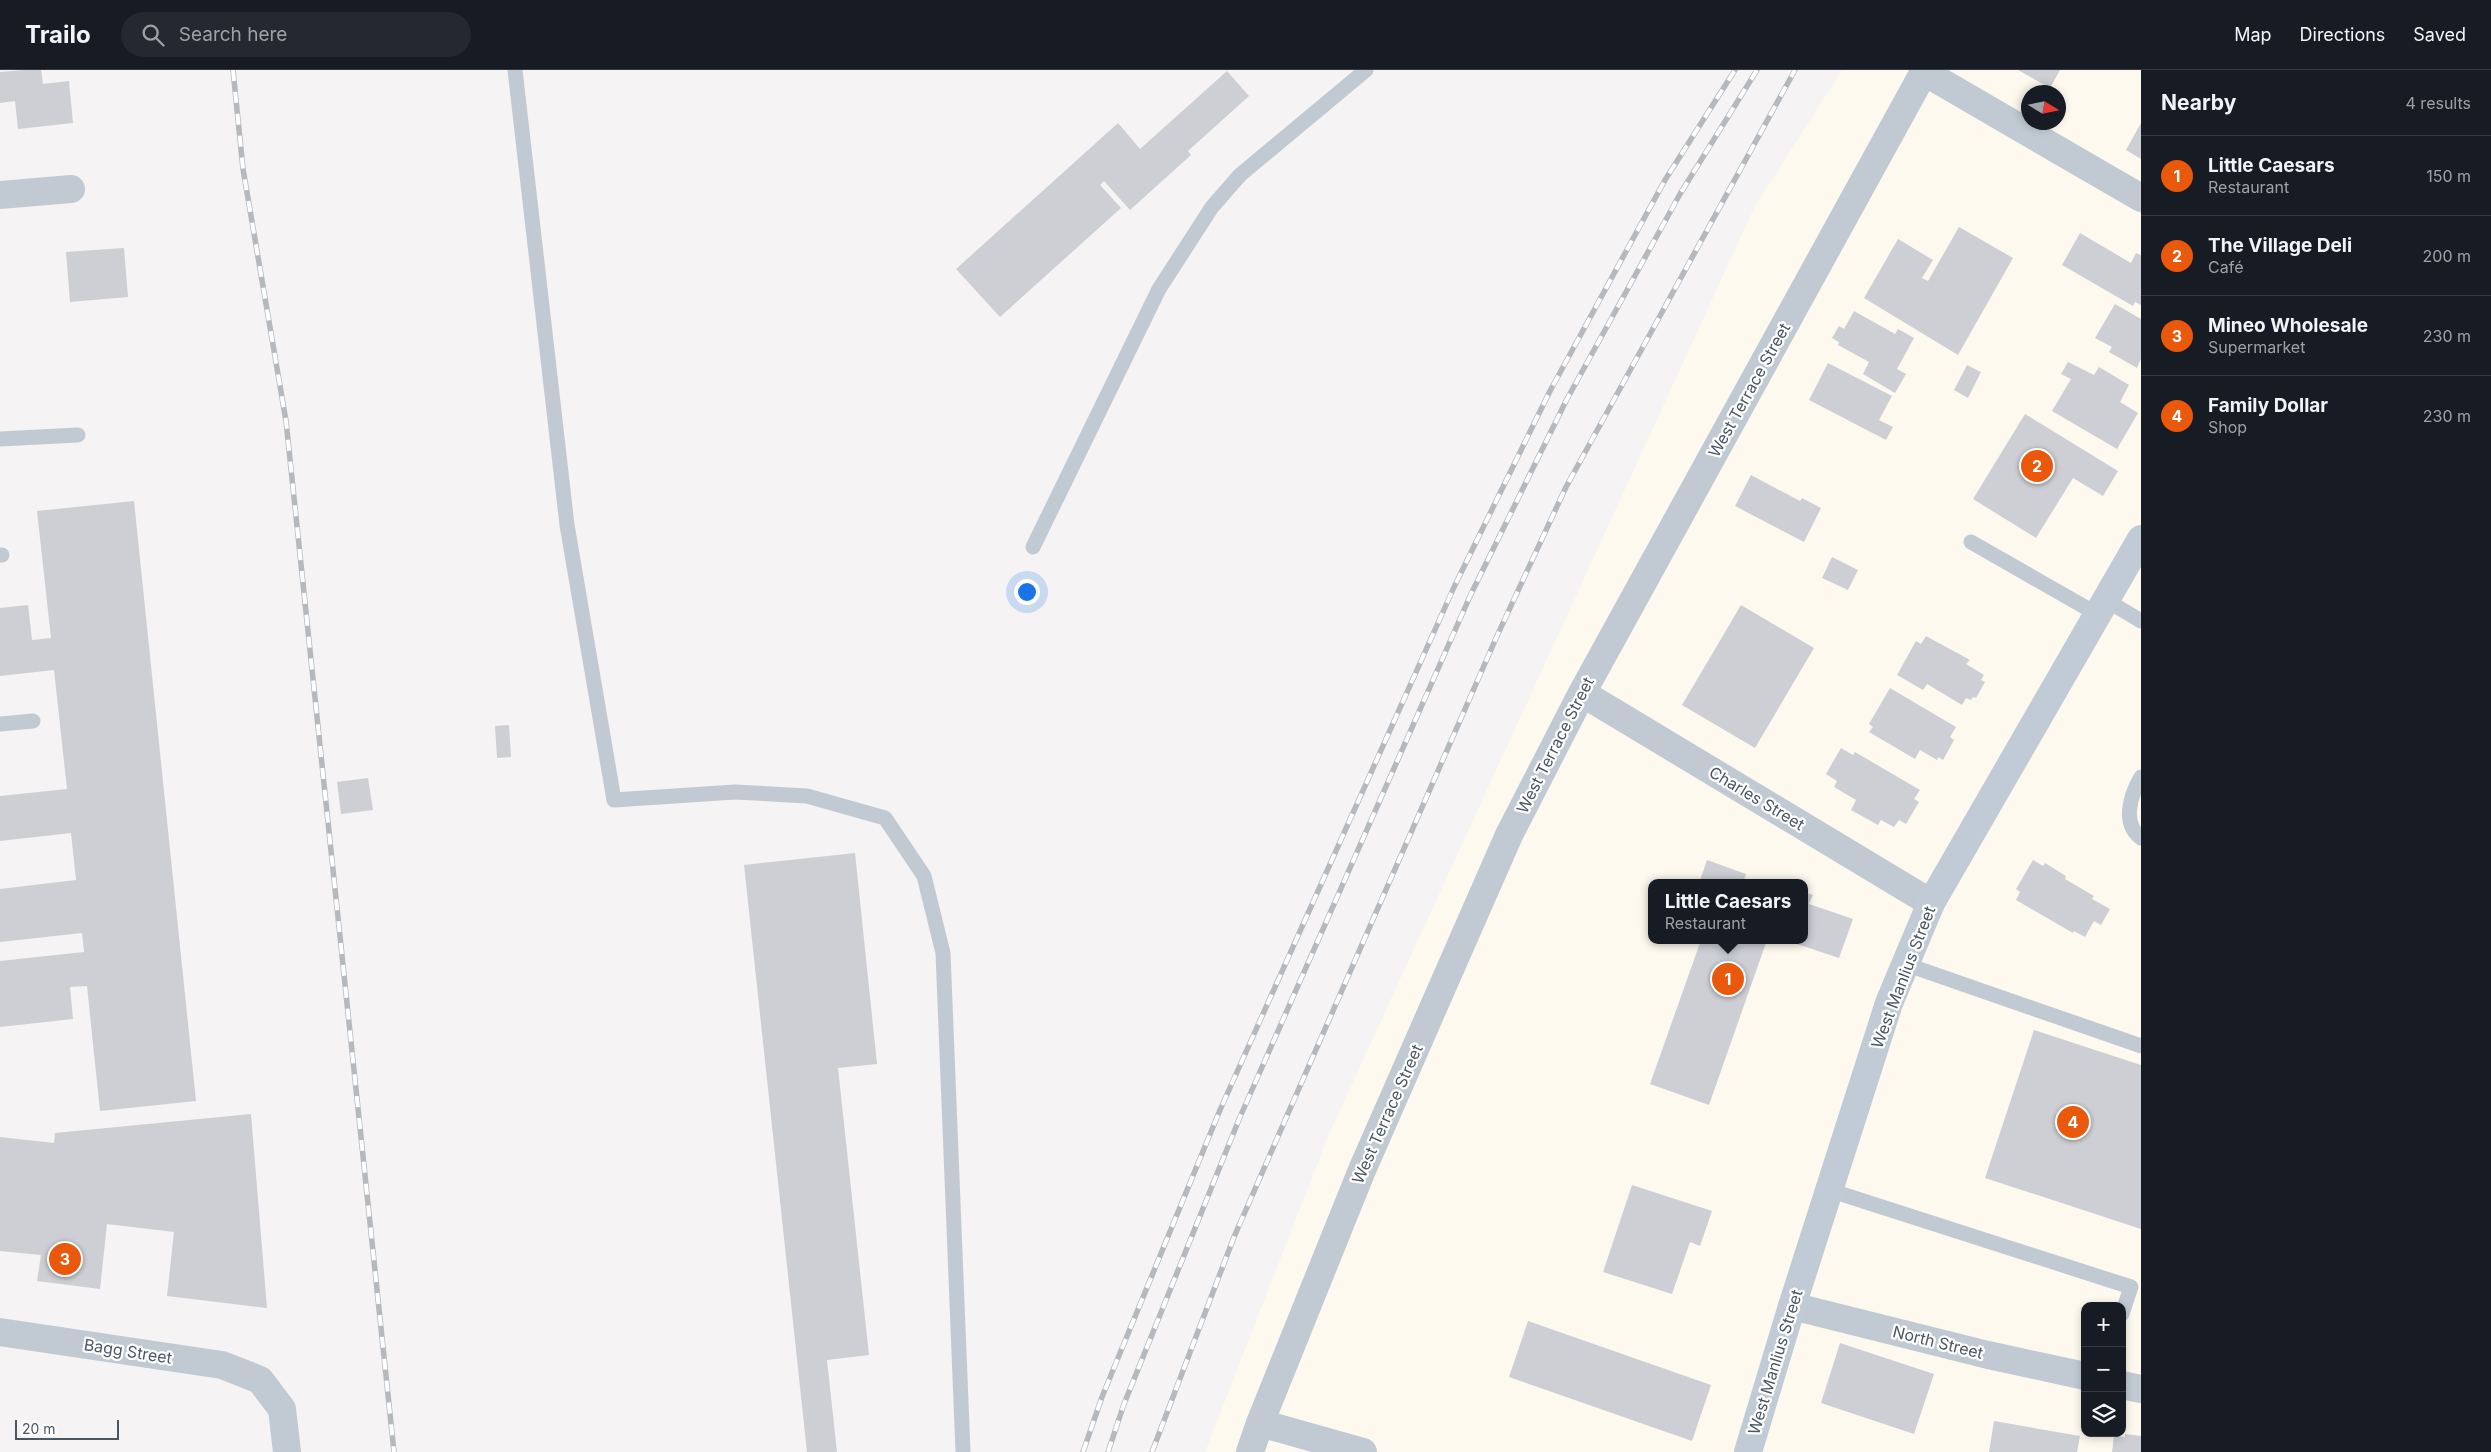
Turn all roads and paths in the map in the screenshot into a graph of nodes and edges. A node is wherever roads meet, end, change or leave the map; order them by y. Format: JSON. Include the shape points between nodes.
{"nodes":[{"id":1,"x":515,"y":70,"type":"edge"},
{"id":2,"x":1366,"y":70,"type":"edge"},
{"id":3,"x":1925,"y":71,"type":"edge"},
{"id":4,"x":71,"y":189,"type":"dead end"},
{"id":5,"x":0,"y":195,"type":"edge"},
{"id":6,"x":2141,"y":198,"type":"edge"},
{"id":7,"x":78,"y":435,"type":"dead end"},
{"id":8,"x":0,"y":439,"type":"edge"},
{"id":9,"x":2141,"y":539,"type":"edge"},
{"id":10,"x":1972,"y":542,"type":"dead end"},
{"id":11,"x":1032,"y":547,"type":"dead end"},
{"id":12,"x":2102,"y":607,"type":"junction"},
{"id":13,"x":2141,"y":621,"type":"edge"},
{"id":14,"x":1582,"y":693,"type":"junction"},
{"id":15,"x":33,"y":721,"type":"dead end"},
{"id":16,"x":0,"y":724,"type":"edge"},
{"id":17,"x":2141,"y":776,"type":"edge"},
{"id":18,"x":2141,"y":838,"type":"edge"},
{"id":19,"x":1931,"y":903,"type":"junction"},
{"id":20,"x":1905,"y":964,"type":"junction"},
{"id":21,"x":2141,"y":1046,"type":"edge"},
{"id":22,"x":1829,"y":1190,"type":"junction"},
{"id":23,"x":2136,"y":1284,"type":"edge"},
{"id":24,"x":2126,"y":1305,"type":"edge"},
{"id":25,"x":1792,"y":1306,"type":"junction"},
{"id":26,"x":0,"y":1332,"type":"edge"},
{"id":27,"x":2081,"y":1375,"type":"edge"},
{"id":28,"x":2126,"y":1386,"type":"edge"},
{"id":29,"x":2141,"y":1389,"type":"edge"},
{"id":30,"x":1260,"y":1422,"type":"junction"},
{"id":31,"x":287,"y":1452,"type":"edge"},
{"id":32,"x":964,"y":1452,"type":"edge"},
{"id":33,"x":1250,"y":1452,"type":"edge"},
{"id":34,"x":1363,"y":1452,"type":"edge"},
{"id":35,"x":1748,"y":1452,"type":"edge"}],
"edges":[{"from":1,"to":32,"type":"lane","via":[[567,525],[614,800],[735,792],[808,796],[884,818],[924,876],[943,953]]},
{"from":2,"to":11,"type":"lane","via":[[1240,176],[1212,207],[1159,289]]},
{"from":3,"to":6,"type":"street"},
{"from":3,"to":14,"type":"street","name":"West Terrace Street"},
{"from":4,"to":5,"type":"street"},
{"from":7,"to":8,"type":"lane"},
{"from":9,"to":12,"type":"main road","name":"West Manlius Street"},
{"from":10,"to":12,"type":"lane"},
{"from":12,"to":13,"type":"lane"},
{"from":12,"to":19,"type":"main road","name":"West Manlius Street"},
{"from":14,"to":19,"type":"street","name":"Charles Street"},
{"from":14,"to":30,"type":"street","name":"West Terrace Street","via":[[1501,853],[1362,1170]]},
{"from":15,"to":16,"type":"lane"},
{"from":17,"to":18,"type":"lane","via":[[2130,796],[2130,818]]},
{"from":19,"to":20,"type":"main road","name":"West Manlius Street"},
{"from":20,"to":21,"type":"lane"},
{"from":20,"to":22,"type":"main road","name":"West Manlius Street","via":[[1889,1003]]},
{"from":22,"to":23,"type":"lane"},
{"from":22,"to":25,"type":"main road","name":"West Manlius Street"},
{"from":23,"to":24,"type":"lane"},
{"from":25,"to":27,"type":"street","name":"North Street"},
{"from":25,"to":35,"type":"main road","name":"West Manlius Street"},
{"from":26,"to":31,"type":"street","name":"Bagg Street","via":[[222,1365],[253,1377],[260,1380],[282,1409]]},
{"from":28,"to":29,"type":"street"},
{"from":30,"to":33,"type":"street","name":"West Terrace Street"},
{"from":30,"to":34,"type":"street"}]}
